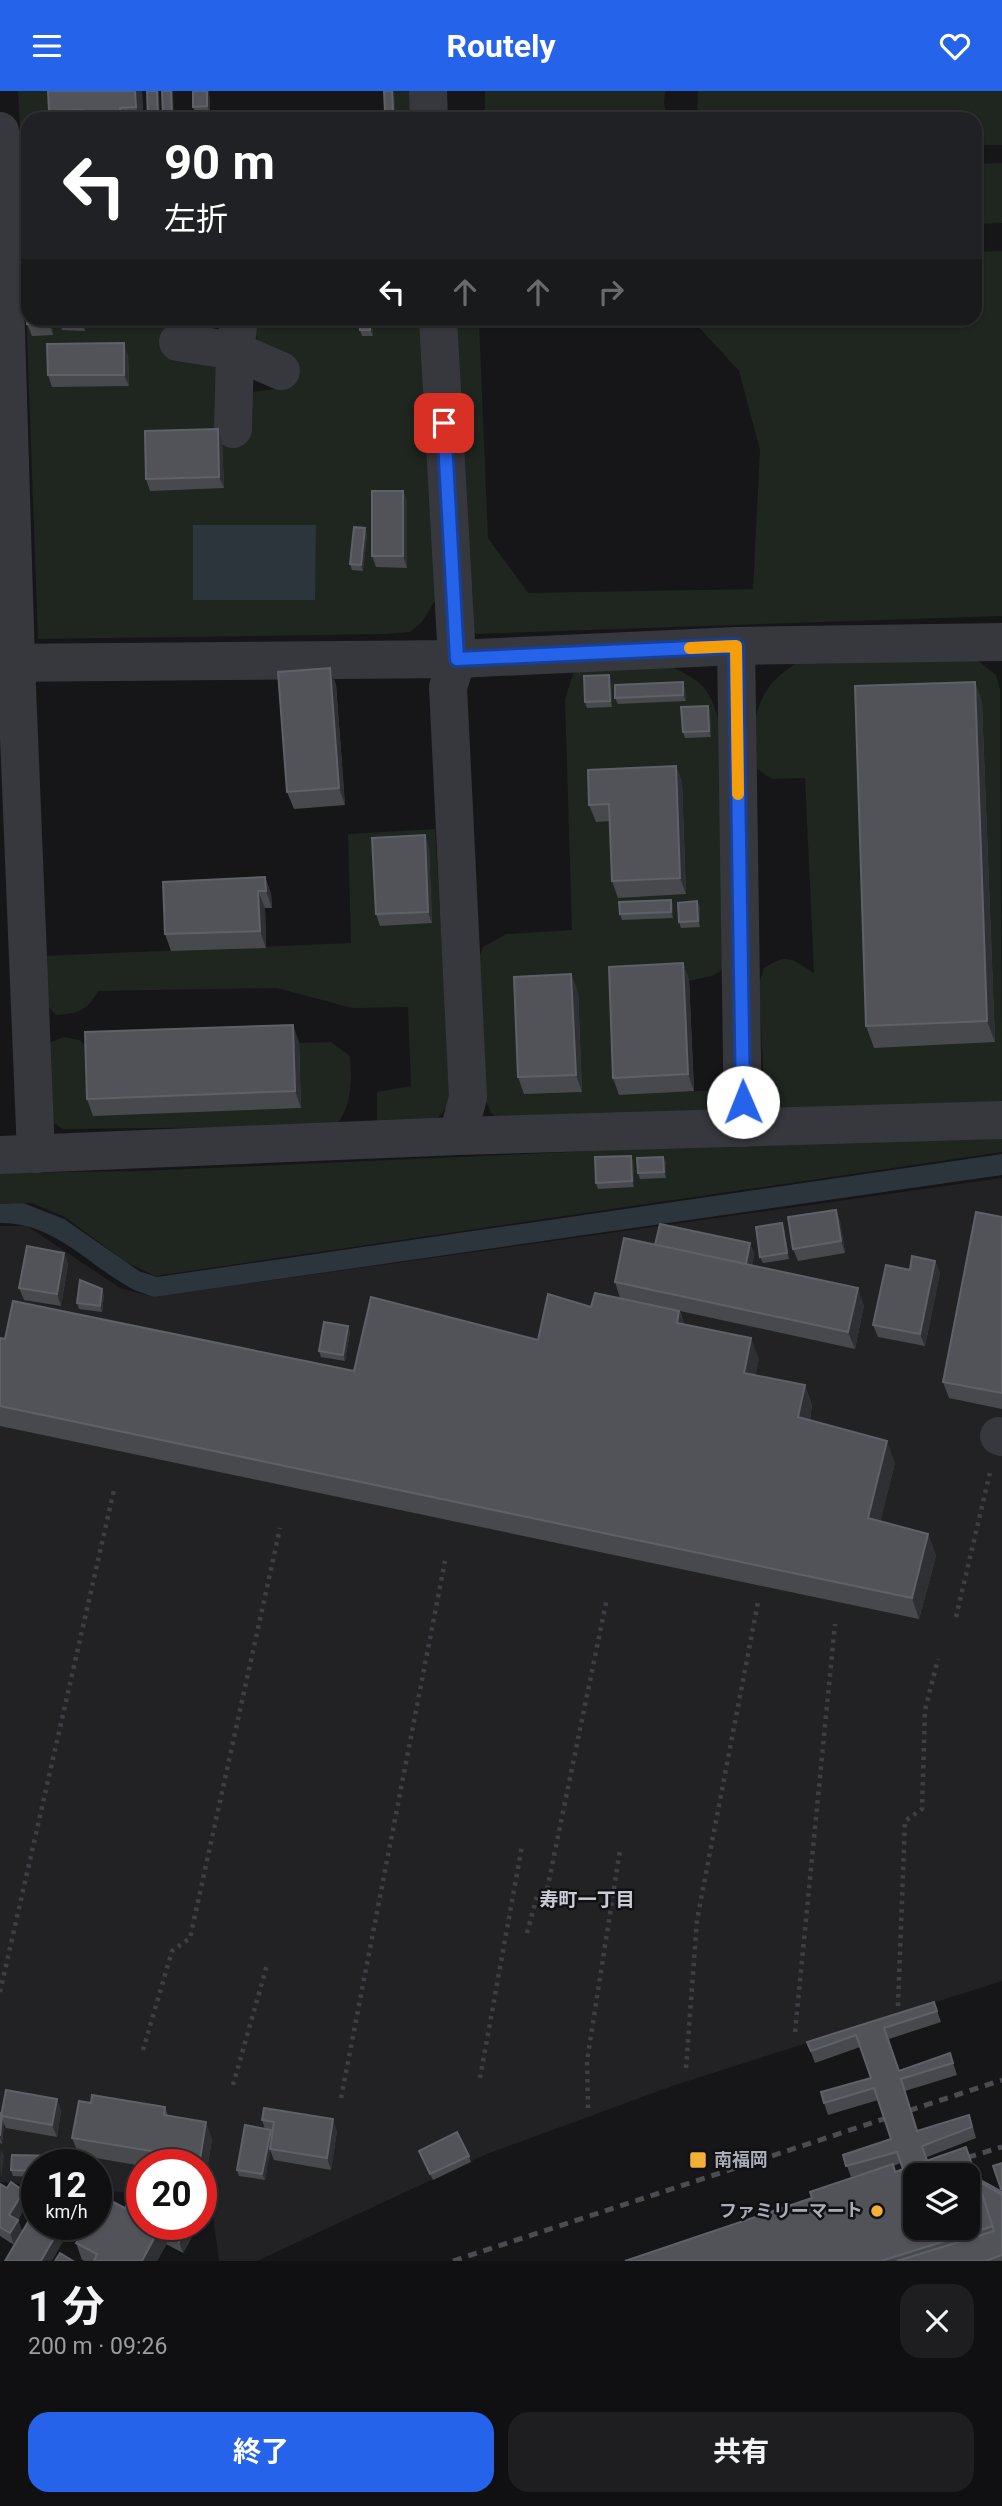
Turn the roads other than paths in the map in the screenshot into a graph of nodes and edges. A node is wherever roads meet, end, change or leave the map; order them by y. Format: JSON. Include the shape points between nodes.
{"nodes":[{"id":1,"x":428,"y":91,"type":"edge"},
{"id":2,"x":429,"y":112,"type":"edge"},
{"id":3,"x":0,"y":131,"type":"edge"},
{"id":4,"x":10,"y":189,"type":"edge"},
{"id":5,"x":439,"y":326,"type":"edge"},
{"id":6,"x":237,"y":335,"type":"edge"},
{"id":7,"x":178,"y":342,"type":"dead end"},
{"id":8,"x":281,"y":371,"type":"dead end"},
{"id":9,"x":233,"y":429,"type":"dead end"},
{"id":10,"x":1002,"y":642,"type":"edge"},
{"id":11,"x":736,"y":646,"type":"junction"},
{"id":12,"x":457,"y":659,"type":"junction"},
{"id":13,"x":8,"y":663,"type":"edge"},
{"id":14,"x":1002,"y":1120,"type":"edge"},
{"id":15,"x":743,"y":1128,"type":"junction"},
{"id":16,"x":458,"y":1136,"type":"junction"},
{"id":17,"x":18,"y":1155,"type":"edge"}],
"edges":[{"from":1,"to":2,"type":"lane"},
{"from":3,"to":4,"type":"lane"},
{"from":4,"to":13,"type":"lane"},
{"from":5,"to":12,"type":"lane"},
{"from":6,"to":7,"type":"lane"},
{"from":6,"to":8,"type":"lane"},
{"from":6,"to":9,"type":"lane"},
{"from":10,"to":11,"type":"lane"},
{"from":11,"to":12,"type":"lane"},
{"from":11,"to":15,"type":"lane"},
{"from":12,"to":13,"type":"lane"},
{"from":12,"to":16,"type":"lane","via":[[448,687],[468,1097]]},
{"from":13,"to":17,"type":"lane"},
{"from":14,"to":15,"type":"lane"},
{"from":15,"to":16,"type":"lane"},
{"from":16,"to":17,"type":"lane"}]}
